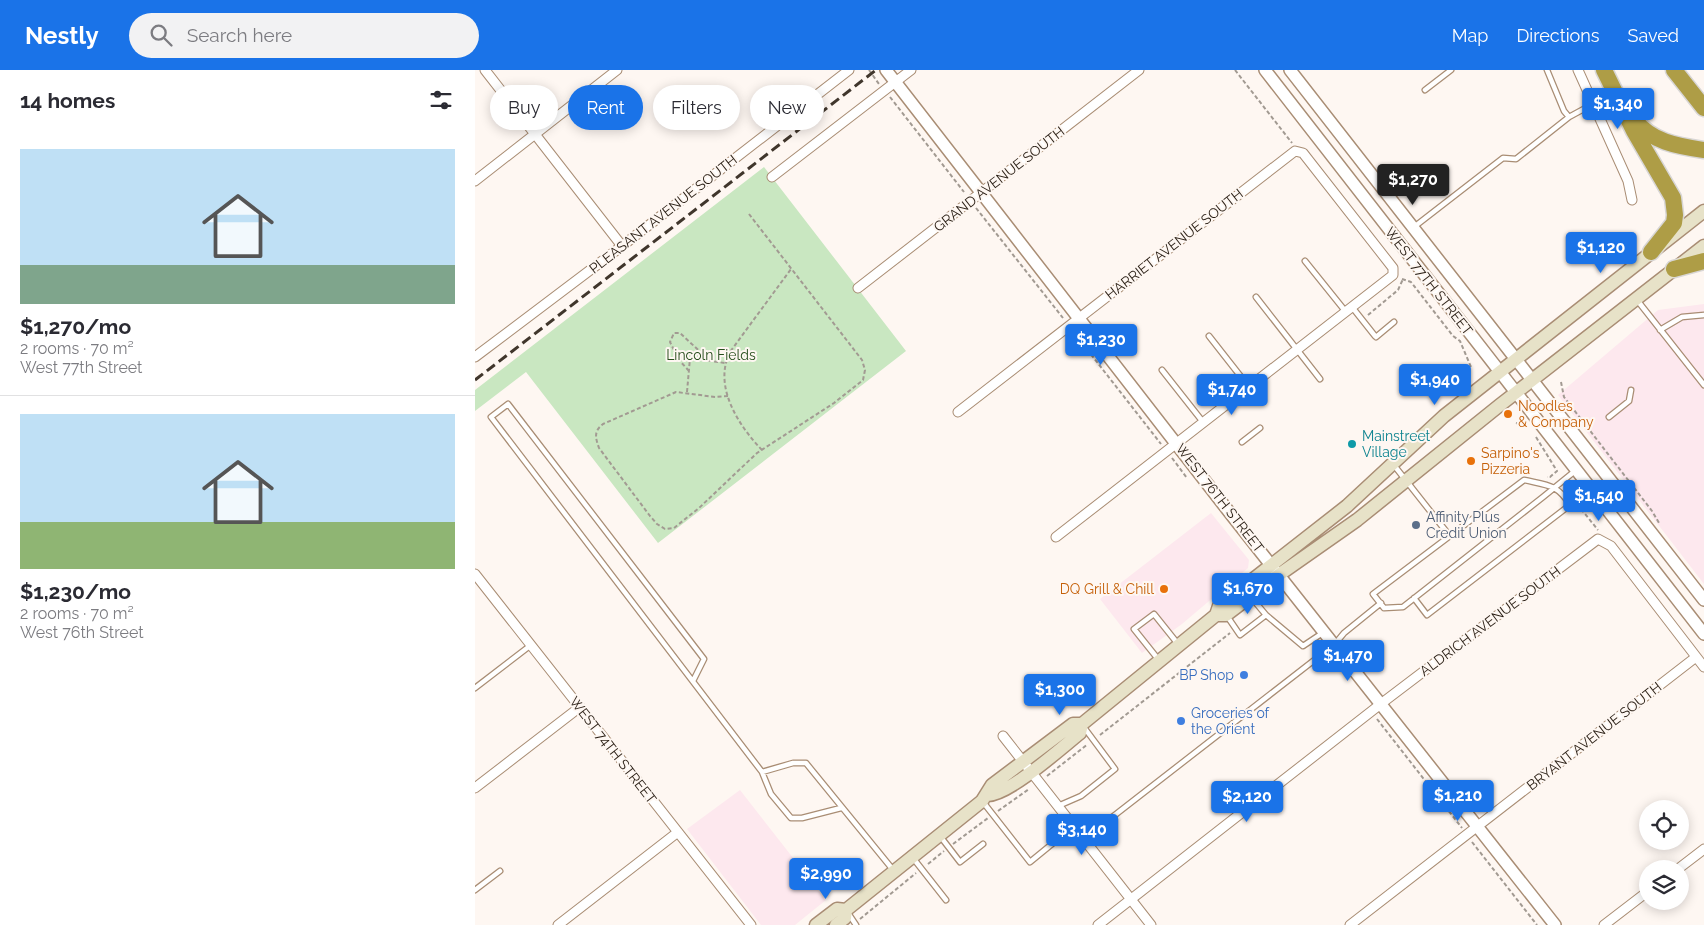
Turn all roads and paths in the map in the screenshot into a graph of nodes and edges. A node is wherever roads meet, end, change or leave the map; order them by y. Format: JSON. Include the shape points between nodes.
{"nodes":[{"id":1,"x":485,"y":70,"type":"edge"},
{"id":2,"x":617,"y":70,"type":"edge"},
{"id":3,"x":849,"y":70,"type":"edge"},
{"id":4,"x":886,"y":70,"type":"edge"},
{"id":5,"x":911,"y":70,"type":"edge"},
{"id":6,"x":1139,"y":70,"type":"edge"},
{"id":7,"x":1235,"y":70,"type":"edge"},
{"id":8,"x":1265,"y":70,"type":"edge"},
{"id":9,"x":1290,"y":70,"type":"edge"},
{"id":10,"x":1451,"y":70,"type":"edge"},
{"id":11,"x":1547,"y":70,"type":"edge"},
{"id":12,"x":1578,"y":70,"type":"edge"},
{"id":13,"x":1604,"y":70,"type":"edge"},
{"id":14,"x":1674,"y":70,"type":"edge"},
{"id":15,"x":896,"y":82,"type":"junction"},
{"id":16,"x":1425,"y":90,"type":"dead end"},
{"id":17,"x":1617,"y":98,"type":"junction"},
{"id":18,"x":1593,"y":104,"type":"junction"},
{"id":19,"x":1704,"y":108,"type":"edge"},
{"id":20,"x":1569,"y":118,"type":"junction"},
{"id":21,"x":535,"y":134,"type":"junction"},
{"id":22,"x":1704,"y":150,"type":"edge"},
{"id":23,"x":1295,"y":151,"type":"junction"},
{"id":24,"x":772,"y":177,"type":"dead end"},
{"id":25,"x":475,"y":181,"type":"edge"},
{"id":26,"x":982,"y":192,"type":"junction"},
{"id":27,"x":1633,"y":200,"type":"dead end"},
{"id":28,"x":1704,"y":211,"type":"edge"},
{"id":29,"x":749,"y":214,"type":"dead end"},
{"id":30,"x":1413,"y":228,"type":"junction"},
{"id":31,"x":622,"y":246,"type":"junction"},
{"id":32,"x":1704,"y":246,"type":"edge"},
{"id":33,"x":1651,"y":252,"type":"junction"},
{"id":34,"x":1305,"y":261,"type":"dead end"},
{"id":35,"x":1704,"y":261,"type":"edge"},
{"id":36,"x":791,"y":269,"type":"junction"},
{"id":37,"x":1674,"y":269,"type":"junction"},
{"id":38,"x":1393,"y":275,"type":"junction"},
{"id":39,"x":1403,"y":279,"type":"junction"},
{"id":40,"x":858,"y":288,"type":"dead end"},
{"id":41,"x":1256,"y":297,"type":"dead end"},
{"id":42,"x":1637,"y":300,"type":"junction"},
{"id":43,"x":1349,"y":310,"type":"junction"},
{"id":44,"x":1704,"y":316,"type":"edge"},
{"id":45,"x":1079,"y":317,"type":"junction"},
{"id":46,"x":1373,"y":321,"type":"dead end"},
{"id":47,"x":1394,"y":322,"type":"dead end"},
{"id":48,"x":1660,"y":330,"type":"junction"},
{"id":49,"x":1076,"y":335,"type":"dead end"},
{"id":50,"x":1209,"y":336,"type":"dead end"},
{"id":51,"x":1297,"y":350,"type":"junction"},
{"id":52,"x":475,"y":357,"type":"edge"},
{"id":53,"x":1516,"y":358,"type":"junction"},
{"id":54,"x":709,"y":360,"type":"junction"},
{"id":55,"x":725,"y":363,"type":"junction"},
{"id":56,"x":1471,"y":368,"type":"dead end"},
{"id":57,"x":1162,"y":370,"type":"dead end"},
{"id":58,"x":689,"y":371,"type":"junction"},
{"id":59,"x":1499,"y":372,"type":"junction"},
{"id":60,"x":1320,"y":380,"type":"dead end"},
{"id":61,"x":1532,"y":380,"type":"junction"},
{"id":62,"x":1561,"y":382,"type":"dead end"},
{"id":63,"x":1704,"y":385,"type":"edge"},
{"id":64,"x":1249,"y":387,"type":"junction"},
{"id":65,"x":1631,"y":390,"type":"dead end"},
{"id":66,"x":687,"y":392,"type":"junction"},
{"id":67,"x":1515,"y":393,"type":"junction"},
{"id":68,"x":728,"y":396,"type":"junction"},
{"id":69,"x":957,"y":412,"type":"dead end"},
{"id":70,"x":1609,"y":417,"type":"dead end"},
{"id":71,"x":1203,"y":422,"type":"junction"},
{"id":72,"x":1516,"y":423,"type":"dead end"},
{"id":73,"x":1531,"y":426,"type":"dead end"},
{"id":74,"x":1260,"y":428,"type":"dead end"},
{"id":75,"x":1535,"y":434,"type":"dead end"},
{"id":76,"x":1177,"y":442,"type":"junction"},
{"id":77,"x":1242,"y":442,"type":"dead end"},
{"id":78,"x":1162,"y":445,"type":"dead end"},
{"id":79,"x":762,"y":450,"type":"junction"},
{"id":80,"x":1392,"y":463,"type":"junction"},
{"id":81,"x":1576,"y":470,"type":"junction"},
{"id":82,"x":1554,"y":474,"type":"junction"},
{"id":83,"x":1547,"y":476,"type":"dead end"},
{"id":84,"x":1406,"y":481,"type":"junction"},
{"id":85,"x":1561,"y":482,"type":"junction"},
{"id":86,"x":1555,"y":487,"type":"junction"},
{"id":87,"x":1662,"y":530,"type":"dead end"},
{"id":88,"x":1449,"y":535,"type":"junction"},
{"id":89,"x":1056,"y":537,"type":"dead end"},
{"id":90,"x":1597,"y":539,"type":"junction"},
{"id":91,"x":1276,"y":569,"type":"junction"},
{"id":92,"x":476,"y":579,"type":"edge"},
{"id":93,"x":1279,"y":595,"type":"dead end"},
{"id":94,"x":1250,"y":596,"type":"junction"},
{"id":95,"x":1414,"y":598,"type":"junction"},
{"id":96,"x":1704,"y":600,"type":"edge"},
{"id":97,"x":1381,"y":603,"type":"junction"},
{"id":98,"x":1261,"y":609,"type":"junction"},
{"id":99,"x":1221,"y":615,"type":"junction"},
{"id":100,"x":1266,"y":615,"type":"junction"},
{"id":101,"x":1236,"y":629,"type":"junction"},
{"id":102,"x":1325,"y":632,"type":"junction"},
{"id":103,"x":1704,"y":634,"type":"edge"},
{"id":104,"x":1179,"y":644,"type":"junction"},
{"id":105,"x":1335,"y":644,"type":"junction"},
{"id":106,"x":531,"y":645,"type":"junction"},
{"id":107,"x":1696,"y":657,"type":"junction"},
{"id":108,"x":1159,"y":660,"type":"junction"},
{"id":109,"x":1704,"y":667,"type":"edge"},
{"id":110,"x":693,"y":681,"type":"junction"},
{"id":111,"x":475,"y":688,"type":"edge"},
{"id":112,"x":1382,"y":703,"type":"junction"},
{"id":113,"x":580,"y":707,"type":"junction"},
{"id":114,"x":1371,"y":712,"type":"junction"},
{"id":115,"x":1082,"y":724,"type":"junction"},
{"id":116,"x":1003,"y":736,"type":"dead end"},
{"id":117,"x":1093,"y":740,"type":"junction"},
{"id":118,"x":1022,"y":761,"type":"junction"},
{"id":119,"x":762,"y":772,"type":"junction"},
{"id":120,"x":1031,"y":772,"type":"junction"},
{"id":121,"x":1047,"y":776,"type":"dead end"},
{"id":122,"x":475,"y":788,"type":"edge"},
{"id":123,"x":1030,"y":789,"type":"dead end"},
{"id":124,"x":985,"y":798,"type":"junction"},
{"id":125,"x":1058,"y":806,"type":"junction"},
{"id":126,"x":841,"y":808,"type":"junction"},
{"id":127,"x":992,"y":815,"type":"junction"},
{"id":128,"x":1074,"y":826,"type":"junction"},
{"id":129,"x":1478,"y":826,"type":"junction"},
{"id":130,"x":678,"y":832,"type":"junction"},
{"id":131,"x":1467,"y":834,"type":"junction"},
{"id":132,"x":939,"y":835,"type":"junction"},
{"id":133,"x":1084,"y":839,"type":"junction"},
{"id":134,"x":983,"y":844,"type":"dead end"},
{"id":135,"x":948,"y":848,"type":"junction"},
{"id":136,"x":1704,"y":849,"type":"edge"},
{"id":137,"x":912,"y":856,"type":"junction"},
{"id":138,"x":1689,"y":861,"type":"edge"},
{"id":139,"x":922,"y":868,"type":"junction"},
{"id":140,"x":500,"y":871,"type":"dead end"},
{"id":141,"x":893,"y":871,"type":"junction"},
{"id":142,"x":475,"y":890,"type":"edge"},
{"id":143,"x":1639,"y":898,"type":"edge"},
{"id":144,"x":1131,"y":899,"type":"junction"},
{"id":145,"x":946,"y":900,"type":"dead end"},
{"id":146,"x":846,"y":910,"type":"junction"},
{"id":147,"x":855,"y":924,"type":"edge"},
{"id":148,"x":558,"y":925,"type":"edge"},
{"id":149,"x":751,"y":925,"type":"edge"},
{"id":150,"x":816,"y":925,"type":"edge"},
{"id":151,"x":836,"y":925,"type":"edge"},
{"id":152,"x":1098,"y":925,"type":"edge"},
{"id":153,"x":1151,"y":925,"type":"edge"},
{"id":154,"x":1350,"y":925,"type":"edge"},
{"id":155,"x":1537,"y":925,"type":"edge"},
{"id":156,"x":1555,"y":925,"type":"edge"},
{"id":157,"x":1604,"y":925,"type":"edge"}],
"edges":[{"from":1,"to":21,"type":"street"},
{"from":2,"to":21,"type":"street"},
{"from":3,"to":31,"type":"street","name":"PLEASANT AVENUE SOUTH"},
{"from":4,"to":15,"type":"street","name":"WEST 76TH STREET"},
{"from":5,"to":15,"type":"street"},
{"from":6,"to":26,"type":"street","name":"GRAND AVENUE SOUTH"},
{"from":7,"to":23,"type":"path"},
{"from":8,"to":59,"type":"street","name":"WEST 77TH STREET"},
{"from":9,"to":30,"type":"street","name":"WEST 77TH STREET"},
{"from":10,"to":16,"type":"lane"},
{"from":11,"to":20,"type":"lane"},
{"from":12,"to":18,"type":"street"},
{"from":13,"to":17,"type":"highway"},
{"from":14,"to":19,"type":"highway"},
{"from":15,"to":24,"type":"street"},
{"from":15,"to":26,"type":"street","name":"WEST 76TH STREET"},
{"from":17,"to":22,"type":"highway","via":[[1650,135],[1661,141]]},
{"from":17,"to":33,"type":"highway","via":[[1673,198],[1674,223]]},
{"from":18,"to":20,"type":"lane"},
{"from":18,"to":27,"type":"street","via":[[1628,181]]},
{"from":20,"to":30,"type":"lane","via":[[1516,159],[1503,158]]},
{"from":21,"to":25,"type":"street"},
{"from":21,"to":31,"type":"street"},
{"from":23,"to":38,"type":"street","via":[[1303,153],[1343,203],[1393,268]]},
{"from":23,"to":45,"type":"street","name":"HARRIET AVENUE SOUTH"},
{"from":26,"to":40,"type":"street","name":"GRAND AVENUE SOUTH"},
{"from":26,"to":45,"type":"street","name":"WEST 76TH STREET"},
{"from":28,"to":33,"type":"main road"},
{"from":29,"to":36,"type":"path"},
{"from":30,"to":53,"type":"street","name":"WEST 77TH STREET"},
{"from":31,"to":52,"type":"street","name":"PLEASANT AVENUE SOUTH"},
{"from":32,"to":37,"type":"main road"},
{"from":33,"to":53,"type":"main road"},
{"from":34,"to":43,"type":"lane"},
{"from":35,"to":37,"type":"highway"},
{"from":36,"to":55,"type":"path"},
{"from":36,"to":79,"type":"path","via":[[862,360],[865,370],[863,380],[834,404]]},
{"from":37,"to":42,"type":"main road"},
{"from":38,"to":39,"type":"path"},
{"from":38,"to":43,"type":"street"},
{"from":39,"to":46,"type":"path","via":[[1398,290],[1367,314]]},
{"from":39,"to":56,"type":"path","via":[[1411,282],[1460,341]]},
{"from":41,"to":51,"type":"lane"},
{"from":42,"to":48,"type":"lane"},
{"from":42,"to":61,"type":"main road"},
{"from":43,"to":47,"type":"lane","via":[[1375,337]]},
{"from":43,"to":51,"type":"street"},
{"from":44,"to":48,"type":"lane","via":[[1682,317]]},
{"from":45,"to":69,"type":"street","name":"HARRIET AVENUE SOUTH"},
{"from":45,"to":76,"type":"street","name":"WEST 76TH STREET"},
{"from":48,"to":63,"type":"lane"},
{"from":49,"to":78,"type":"path"},
{"from":50,"to":64,"type":"lane"},
{"from":51,"to":60,"type":"lane"},
{"from":51,"to":64,"type":"street"},
{"from":53,"to":59,"type":"main road"},
{"from":53,"to":61,"type":"street","name":"WEST 77TH STREET"},
{"from":54,"to":55,"type":"path"},
{"from":54,"to":58,"type":"path","via":[[691,358]]},
{"from":54,"to":58,"type":"path","via":[[680,334],[674,333],[670,342]]},
{"from":55,"to":68,"type":"path"},
{"from":57,"to":71,"type":"lane"},
{"from":58,"to":66,"type":"path"},
{"from":59,"to":67,"type":"street","name":"WEST 77TH STREET"},
{"from":59,"to":80,"type":"main road"},
{"from":61,"to":67,"type":"main road"},
{"from":61,"to":96,"type":"street","name":"WEST 77TH STREET"},
{"from":62,"to":87,"type":"path","via":[[1564,397],[1652,511]]},
{"from":64,"to":71,"type":"street"},
{"from":65,"to":70,"type":"lane","via":[[1629,401]]},
{"from":66,"to":68,"type":"path"},
{"from":66,"to":79,"type":"path","via":[[676,392],[597,429],[595,438],[599,448],[657,524],[665,529],[674,528]]},
{"from":67,"to":81,"type":"street","name":"WEST 77TH STREET"},
{"from":67,"to":84,"type":"main road"},
{"from":68,"to":79,"type":"path","via":[[747,434]]},
{"from":71,"to":76,"type":"street"},
{"from":72,"to":73,"type":"path"},
{"from":74,"to":77,"type":"lane"},
{"from":75,"to":82,"type":"path","via":[[1556,466]]},
{"from":76,"to":89,"type":"street"},
{"from":76,"to":91,"type":"street","name":"WEST 76TH STREET"},
{"from":80,"to":84,"type":"lane"},
{"from":80,"to":91,"type":"main road"},
{"from":81,"to":85,"type":"lane"},
{"from":81,"to":103,"type":"street","name":"WEST 77TH STREET"},
{"from":82,"to":83,"type":"path"},
{"from":82,"to":85,"type":"path"},
{"from":84,"to":88,"type":"lane"},
{"from":84,"to":91,"type":"main road","via":[[1357,520]]},
{"from":85,"to":86,"type":"lane"},
{"from":85,"to":90,"type":"path","via":[[1597,530]]},
{"from":86,"to":88,"type":"lane","via":[[1524,480]]},
{"from":86,"to":95,"type":"lane"},
{"from":86,"to":95,"type":"lane","via":[[1563,492],[1570,505],[1427,615]]},
{"from":88,"to":97,"type":"lane","via":[[1373,594]]},
{"from":90,"to":107,"type":"street","via":[[1611,546]]},
{"from":90,"to":112,"type":"street","name":"ALDRICH AVENUE SOUTH"},
{"from":91,"to":94,"type":"main road"},
{"from":91,"to":99,"type":"main road","via":[[1219,606]]},
{"from":91,"to":102,"type":"street","name":"WEST 76TH STREET"},
{"from":92,"to":106,"type":"street","name":"WEST 74TH STREET"},
{"from":93,"to":98,"type":"path"},
{"from":94,"to":98,"type":"lane"},
{"from":94,"to":99,"type":"main road"},
{"from":95,"to":97,"type":"lane","via":[[1403,607],[1384,608]]},
{"from":97,"to":105,"type":"lane","via":[[1344,632]]},
{"from":98,"to":100,"type":"lane"},
{"from":99,"to":101,"type":"lane"},
{"from":99,"to":104,"type":"main road"},
{"from":100,"to":101,"type":"lane","via":[[1240,635]]},
{"from":100,"to":102,"type":"lane","via":[[1303,646]]},
{"from":101,"to":117,"type":"path"},
{"from":102,"to":105,"type":"street","name":"WEST 76TH STREET"},
{"from":104,"to":108,"type":"main road"},
{"from":104,"to":108,"type":"lane","via":[[1154,614],[1134,629]]},
{"from":105,"to":112,"type":"street","name":"WEST 76TH STREET"},
{"from":105,"to":133,"type":"lane"},
{"from":106,"to":111,"type":"lane"},
{"from":106,"to":113,"type":"street","name":"WEST 74TH STREET"},
{"from":107,"to":109,"type":"street"},
{"from":107,"to":129,"type":"street","name":"BRYANT AVENUE SOUTH"},
{"from":108,"to":115,"type":"main road"},
{"from":110,"to":110,"type":"lane","via":[[704,659],[508,404],[491,417]]},
{"from":110,"to":119,"type":"lane"},
{"from":112,"to":114,"type":"street","name":"ALDRICH AVENUE SOUTH"},
{"from":112,"to":129,"type":"street","name":"WEST 76TH STREET"},
{"from":113,"to":122,"type":"street"},
{"from":113,"to":130,"type":"street","name":"WEST 74TH STREET"},
{"from":114,"to":131,"type":"path"},
{"from":114,"to":144,"type":"street","name":"ALDRICH AVENUE SOUTH"},
{"from":115,"to":117,"type":"lane"},
{"from":115,"to":118,"type":"main road","via":[[1073,724]]},
{"from":115,"to":120,"type":"main road","via":[[1080,733]]},
{"from":116,"to":118,"type":"street"},
{"from":117,"to":121,"type":"path"},
{"from":117,"to":125,"type":"lane","via":[[1115,769],[1081,796]]},
{"from":118,"to":120,"type":"street"},
{"from":118,"to":124,"type":"main road","via":[[992,785]]},
{"from":119,"to":126,"type":"lane","via":[[793,763],[806,763]]},
{"from":119,"to":126,"type":"lane","via":[[771,794],[791,818]]},
{"from":120,"to":124,"type":"main road","via":[[998,794]]},
{"from":120,"to":125,"type":"street"},
{"from":123,"to":127,"type":"path"},
{"from":124,"to":127,"type":"lane"},
{"from":124,"to":132,"type":"main road"},
{"from":125,"to":128,"type":"street"},
{"from":126,"to":141,"type":"lane"},
{"from":127,"to":128,"type":"lane","via":[[1030,862]]},
{"from":127,"to":135,"type":"path"},
{"from":128,"to":133,"type":"street"},
{"from":129,"to":131,"type":"street","name":"BRYANT AVENUE SOUTH"},
{"from":129,"to":156,"type":"street","name":"WEST 76TH STREET"},
{"from":130,"to":148,"type":"street"},
{"from":130,"to":149,"type":"street","name":"WEST 74TH STREET"},
{"from":131,"to":154,"type":"street","name":"BRYANT AVENUE SOUTH"},
{"from":131,"to":155,"type":"path"},
{"from":132,"to":135,"type":"lane"},
{"from":132,"to":137,"type":"main road"},
{"from":133,"to":144,"type":"street"},
{"from":134,"to":135,"type":"lane","via":[[960,862]]},
{"from":135,"to":139,"type":"path"},
{"from":136,"to":138,"type":"street"},
{"from":137,"to":139,"type":"lane"},
{"from":137,"to":141,"type":"main road"},
{"from":139,"to":145,"type":"lane"},
{"from":139,"to":147,"type":"path"},
{"from":140,"to":142,"type":"lane"},
{"from":141,"to":146,"type":"main road"},
{"from":143,"to":157,"type":"street"},
{"from":144,"to":152,"type":"street","name":"ALDRICH AVENUE SOUTH"},
{"from":144,"to":153,"type":"street"},
{"from":146,"to":147,"type":"lane"},
{"from":146,"to":150,"type":"main road","via":[[837,909]]},
{"from":146,"to":151,"type":"main road","via":[[845,918]]}]}
